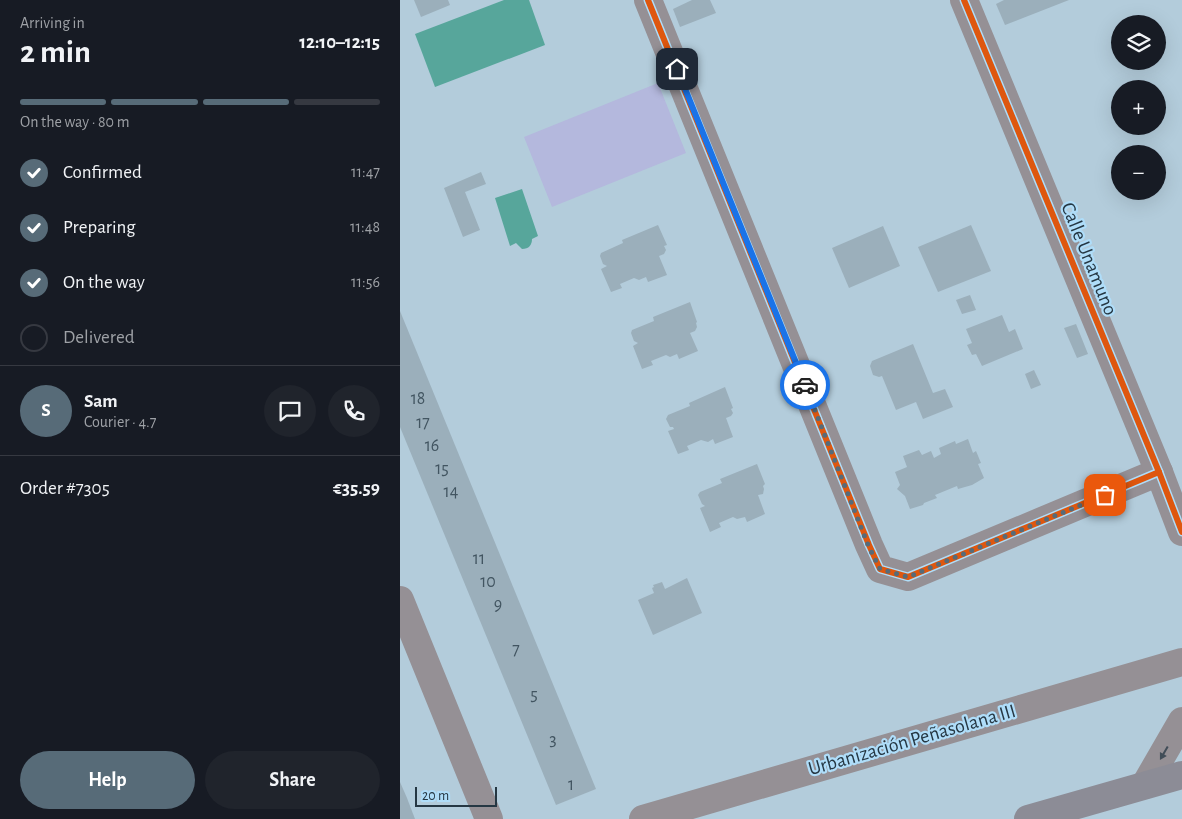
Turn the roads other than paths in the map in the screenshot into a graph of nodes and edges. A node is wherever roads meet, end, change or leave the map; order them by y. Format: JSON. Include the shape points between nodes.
{"nodes":[{"id":1,"x":648,"y":0,"type":"edge"},
{"id":2,"x":964,"y":0,"type":"edge"},
{"id":3,"x":1159,"y":472,"type":"junction"},
{"id":4,"x":1182,"y":532,"type":"edge"},
{"id":5,"x":400,"y":600,"type":"edge"},
{"id":6,"x":1182,"y":662,"type":"edge"},
{"id":7,"x":1182,"y":721,"type":"edge"},
{"id":8,"x":1182,"y":775,"type":"edge"},
{"id":9,"x":1145,"y":784,"type":"junction"},
{"id":10,"x":489,"y":819,"type":"edge"},
{"id":11,"x":643,"y":819,"type":"edge"},
{"id":12,"x":1028,"y":819,"type":"edge"}],
"edges":[{"from":1,"to":3,"type":"street","via":[[880,569],[908,577]]},
{"from":2,"to":3,"type":"street","name":"Calle Unamuno"},
{"from":3,"to":4,"type":"street","name":"Calle Unamuno"},
{"from":5,"to":10,"type":"street"},
{"from":6,"to":11,"type":"street","name":"Urbanización Peñasolana III"},
{"from":7,"to":9,"type":"street","one_way":true},
{"from":8,"to":9,"type":"highway"},
{"from":9,"to":12,"type":"highway"}]}
